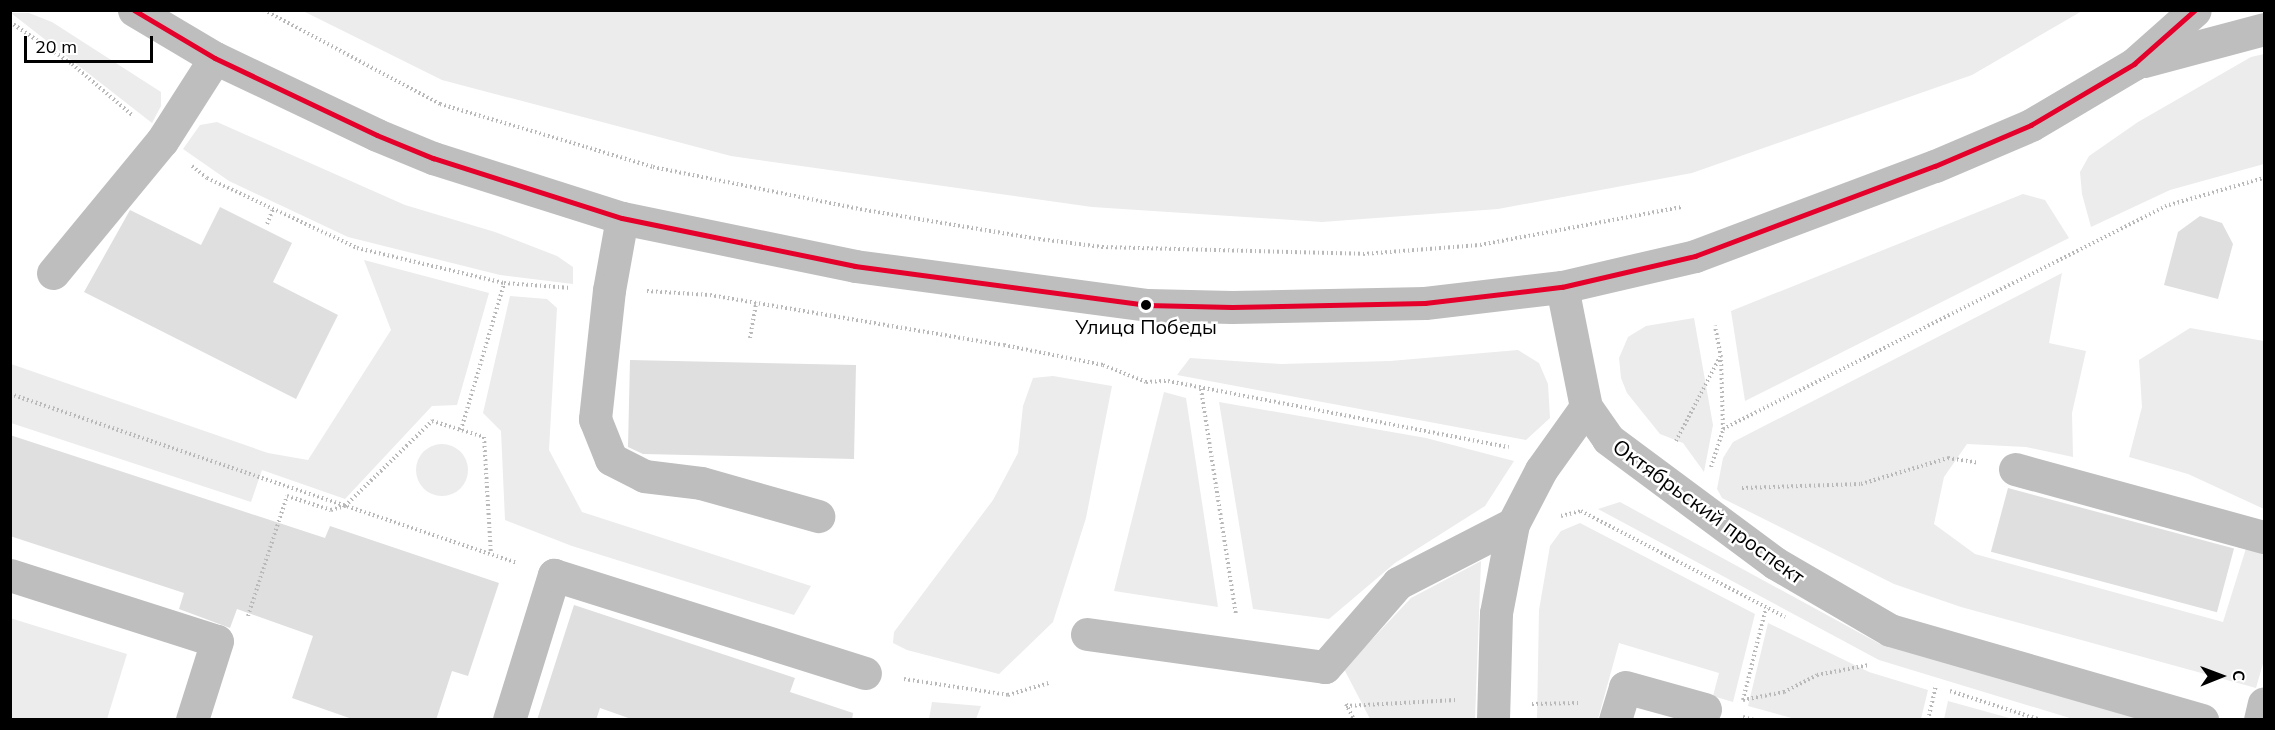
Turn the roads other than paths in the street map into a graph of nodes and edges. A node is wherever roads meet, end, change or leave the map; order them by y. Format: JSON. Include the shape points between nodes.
{"nodes":[{"id":1,"x":134,"y":10,"type":"edge"},
{"id":2,"x":2195,"y":10,"type":"edge"},
{"id":3,"x":2265,"y":29,"type":"edge"},
{"id":4,"x":215,"y":58,"type":"junction"},
{"id":5,"x":2134,"y":64,"type":"junction"},
{"id":6,"x":622,"y":218,"type":"junction"},
{"id":7,"x":52,"y":273,"type":"dead end"},
{"id":8,"x":1562,"y":287,"type":"junction"},
{"id":9,"x":1586,"y":407,"type":"junction"},
{"id":10,"x":2015,"y":469,"type":"road end"},
{"id":11,"x":818,"y":516,"type":"dead end"},
{"id":12,"x":1513,"y":524,"type":"junction"},
{"id":13,"x":2265,"y":537,"type":"edge"},
{"id":14,"x":10,"y":574,"type":"edge"},
{"id":15,"x":1087,"y":634,"type":"dead end"},
{"id":16,"x":864,"y":673,"type":"road end"},
{"id":17,"x":2265,"y":703,"type":"edge"},
{"id":18,"x":1705,"y":709,"type":"dead end"},
{"id":19,"x":1618,"y":711,"type":"edge"},
{"id":20,"x":192,"y":720,"type":"edge"},
{"id":21,"x":509,"y":720,"type":"edge"},
{"id":22,"x":1493,"y":720,"type":"edge"},
{"id":23,"x":2202,"y":720,"type":"edge"},
{"id":24,"x":2260,"y":720,"type":"edge"}],
"edges":[{"from":1,"to":4,"type":"street"},
{"from":2,"to":5,"type":"street"},
{"from":3,"to":5,"type":"street"},
{"from":4,"to":6,"type":"street","via":[[284,93],[433,158]]},
{"from":4,"to":7,"type":"street","via":[[162,141]]},
{"from":5,"to":8,"type":"street","via":[[2031,125],[1935,166],[1695,256]]},
{"from":6,"to":8,"type":"street","via":[[855,266],[1147,305],[1425,303]]},
{"from":6,"to":11,"type":"street","via":[[609,290],[595,420],[611,459],[644,476],[701,483]]},
{"from":8,"to":9,"type":"street","name":"Октябрьский проспект"},
{"from":9,"to":12,"type":"street","via":[[1541,470]]},
{"from":9,"to":23,"type":"street","name":"Октябрьский проспект","via":[[1608,439],[1775,563],[1890,630]]},
{"from":10,"to":13,"type":"street"},
{"from":12,"to":15,"type":"street","via":[[1398,583],[1325,667]]},
{"from":12,"to":22,"type":"street","via":[[1496,613]]},
{"from":14,"to":20,"type":"street","via":[[217,641]]},
{"from":16,"to":21,"type":"street","via":[[554,575]]},
{"from":17,"to":24,"type":"street"},
{"from":18,"to":19,"type":"street","via":[[1624,687]]}]}
